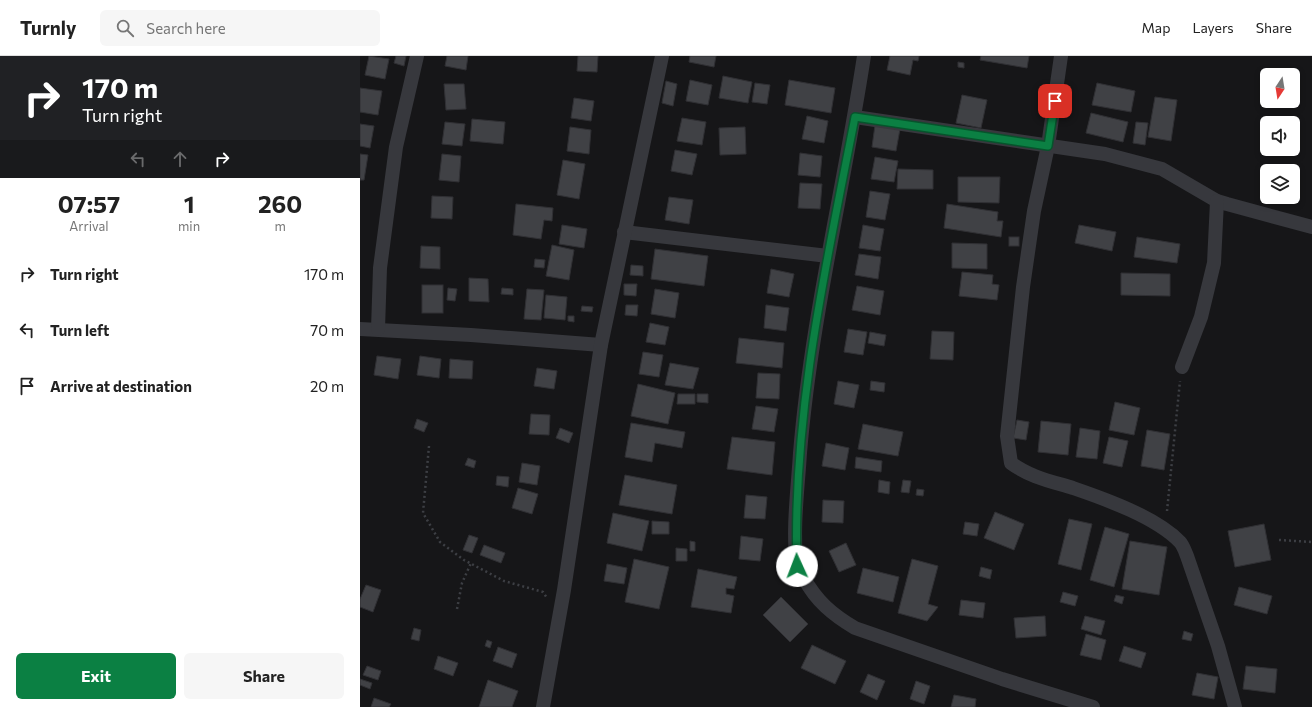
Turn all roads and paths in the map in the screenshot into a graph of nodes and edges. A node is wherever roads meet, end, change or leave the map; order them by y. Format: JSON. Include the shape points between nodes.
{"nodes":[{"id":1,"x":417,"y":56,"type":"edge"},
{"id":2,"x":662,"y":56,"type":"edge"},
{"id":3,"x":864,"y":56,"type":"edge"},
{"id":4,"x":1061,"y":56,"type":"edge"},
{"id":5,"x":855,"y":117,"type":"junction"},
{"id":6,"x":1048,"y":146,"type":"junction"},
{"id":7,"x":1217,"y":201,"type":"junction"},
{"id":8,"x":1312,"y":227,"type":"edge"},
{"id":9,"x":624,"y":232,"type":"junction"},
{"id":10,"x":828,"y":256,"type":"junction"},
{"id":11,"x":360,"y":329,"type":"edge"},
{"id":12,"x":378,"y":329,"type":"junction"},
{"id":13,"x":601,"y":345,"type":"junction"},
{"id":14,"x":1182,"y":367,"type":"joint"},
{"id":15,"x":429,"y":446,"type":"dead end"},
{"id":16,"x":1166,"y":532,"type":"junction"},
{"id":17,"x":1279,"y":540,"type":"dead end"},
{"id":18,"x":1312,"y":542,"type":"edge"},
{"id":19,"x":471,"y":563,"type":"junction"},
{"id":20,"x":457,"y":609,"type":"dead end"},
{"id":21,"x":559,"y":617,"type":"junction"},
{"id":22,"x":543,"y":707,"type":"edge"},
{"id":23,"x":1093,"y":707,"type":"edge"},
{"id":24,"x":1235,"y":707,"type":"edge"}],
"edges":[{"from":1,"to":12,"type":"street","via":[[396,147],[380,268]]},
{"from":2,"to":9,"type":"street"},
{"from":3,"to":5,"type":"street"},
{"from":4,"to":6,"type":"street"},
{"from":5,"to":6,"type":"street"},
{"from":5,"to":10,"type":"street"},
{"from":6,"to":7,"type":"street","via":[[1105,154],[1162,168]]},
{"from":6,"to":16,"type":"street","via":[[1034,211],[1023,287],[1006,436],[1011,463],[1043,480],[1073,488],[1127,509],[1153,522]]},
{"from":7,"to":8,"type":"street"},
{"from":7,"to":14,"type":"street","via":[[1214,263],[1201,317]]},
{"from":9,"to":10,"type":"street"},
{"from":9,"to":13,"type":"street"},
{"from":10,"to":23,"type":"street","via":[[804,413],[796,514],[797,566],[812,593],[834,615],[855,628],[1002,679]]},
{"from":11,"to":12,"type":"street"},
{"from":12,"to":13,"type":"street"},
{"from":13,"to":21,"type":"street"},
{"from":14,"to":16,"type":"path"},
{"from":15,"to":19,"type":"path","via":[[423,513],[440,542]]},
{"from":16,"to":24,"type":"street","via":[[1180,543],[1187,556],[1218,646]]},
{"from":17,"to":18,"type":"path"},
{"from":19,"to":20,"type":"path","via":[[462,584]]},
{"from":19,"to":21,"type":"path","via":[[504,580],[543,592]]},
{"from":21,"to":22,"type":"street"}]}
